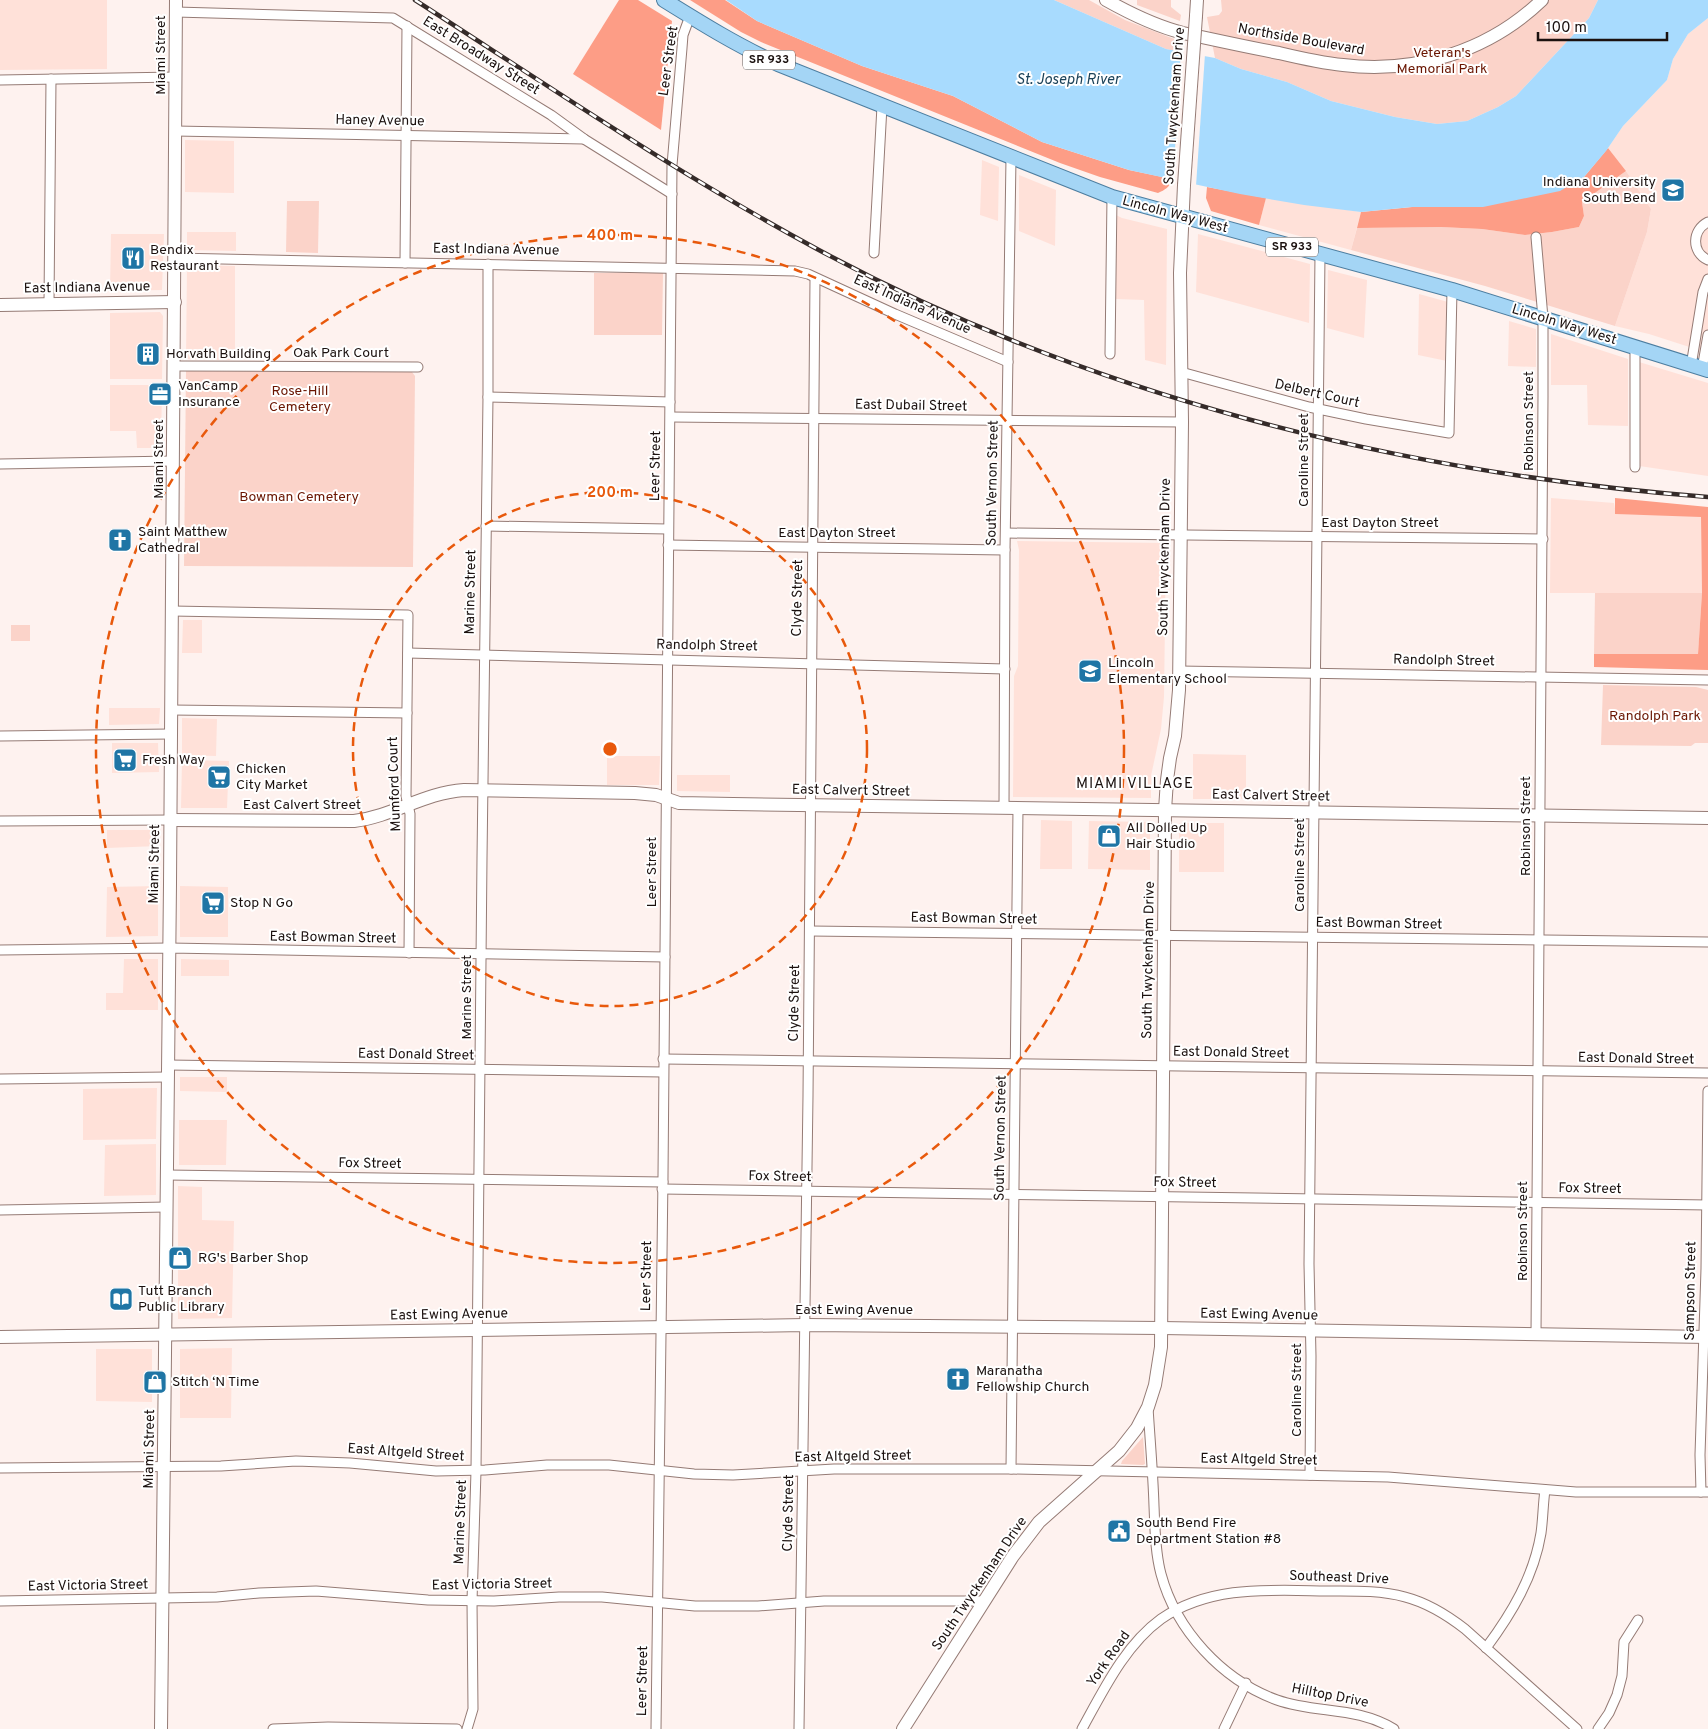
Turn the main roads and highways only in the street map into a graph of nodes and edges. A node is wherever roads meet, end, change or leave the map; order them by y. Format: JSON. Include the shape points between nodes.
{"nodes":[{"id":1,"x":664,"y":0,"type":"edge"},
{"id":2,"x":1700,"y":368,"type":"edge"}],
"edges":[{"from":1,"to":2,"type":"main road","name":"Lincoln Way West","number":"SR 933","via":[[747,50],[1112,197],[1452,290]]}]}
